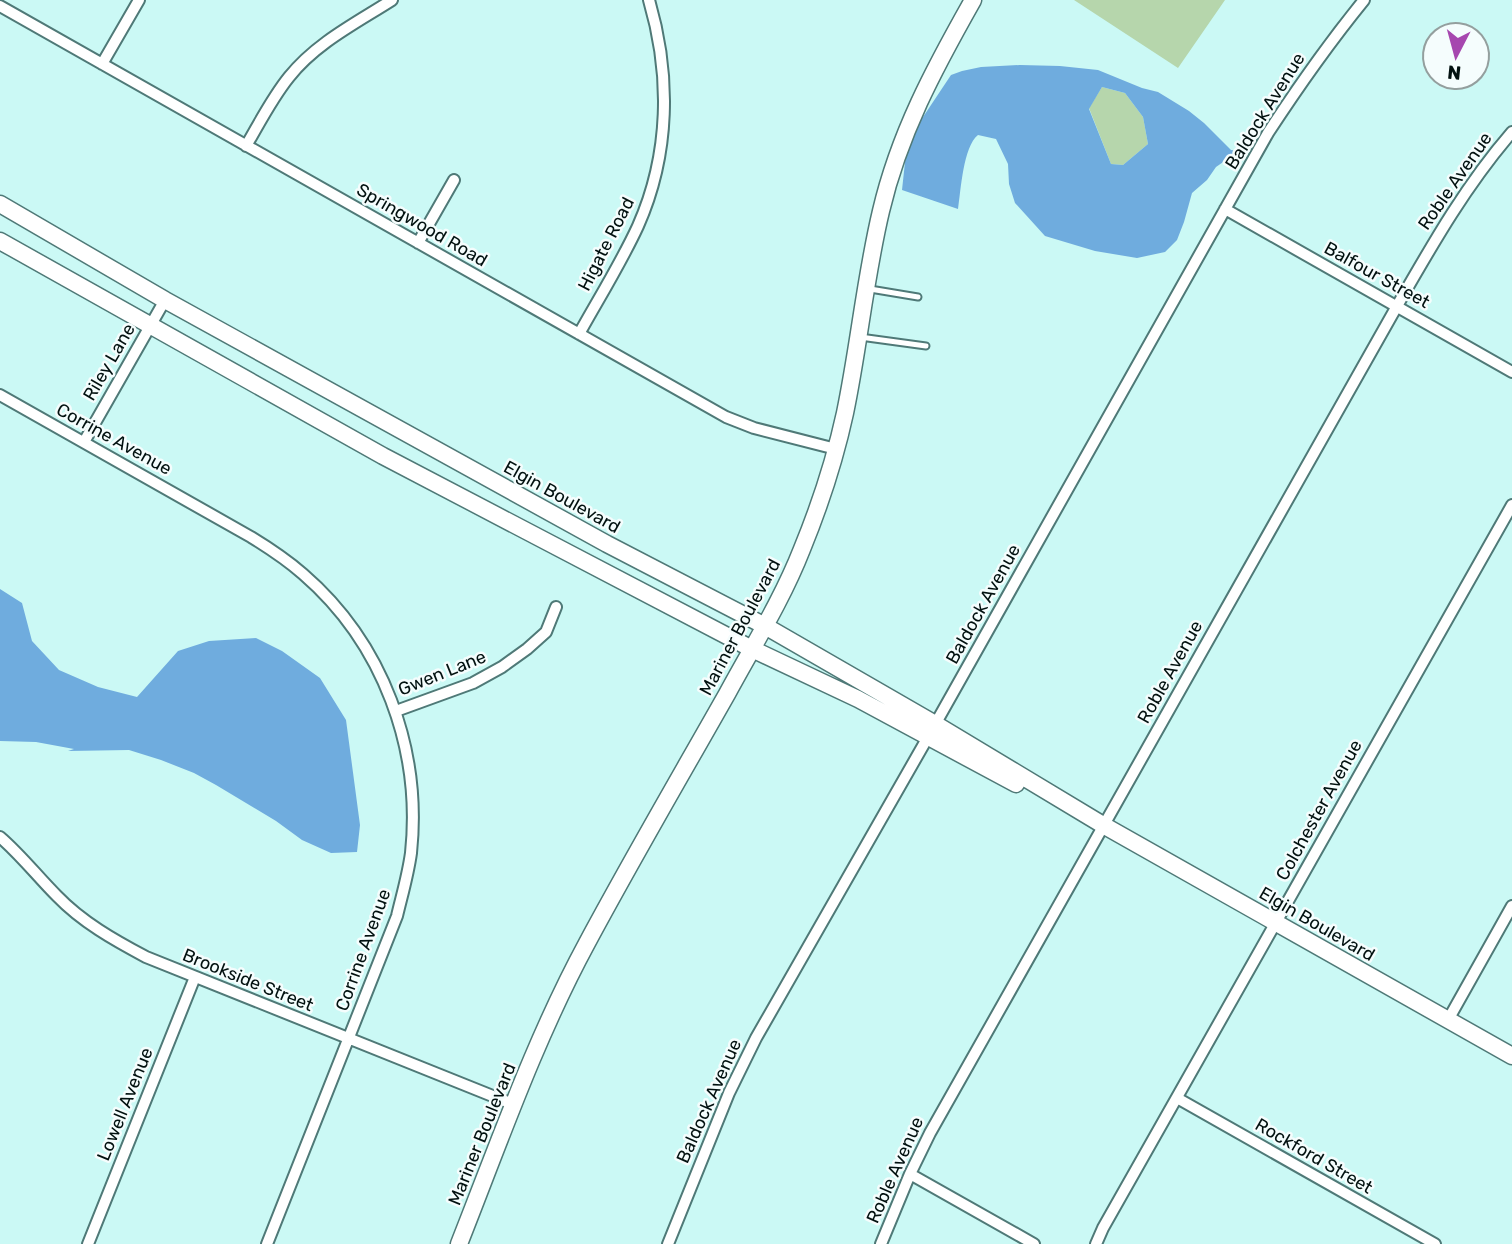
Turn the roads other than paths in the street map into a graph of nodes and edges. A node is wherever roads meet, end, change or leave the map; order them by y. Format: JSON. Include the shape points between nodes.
{"nodes":[{"id":1,"x":139,"y":0,"type":"edge"},
{"id":2,"x":392,"y":0,"type":"edge"},
{"id":3,"x":649,"y":0,"type":"edge"},
{"id":4,"x":973,"y":0,"type":"edge"},
{"id":5,"x":1364,"y":0,"type":"edge"},
{"id":6,"x":0,"y":6,"type":"edge"},
{"id":7,"x":102,"y":64,"type":"junction"},
{"id":8,"x":1512,"y":132,"type":"edge"},
{"id":9,"x":246,"y":146,"type":"junction"},
{"id":10,"x":454,"y":180,"type":"dead end"},
{"id":11,"x":0,"y":204,"type":"edge"},
{"id":12,"x":1225,"y":209,"type":"junction"},
{"id":13,"x":0,"y":241,"type":"edge"},
{"id":14,"x":418,"y":243,"type":"junction"},
{"id":15,"x":866,"y":288,"type":"junction"},
{"id":16,"x":918,"y":297,"type":"dead end"},
{"id":17,"x":165,"y":300,"type":"junction"},
{"id":18,"x":1397,"y":306,"type":"junction"},
{"id":19,"x":151,"y":326,"type":"junction"},
{"id":20,"x":579,"y":334,"type":"junction"},
{"id":21,"x":858,"y":336,"type":"junction"},
{"id":22,"x":926,"y":346,"type":"dead end"},
{"id":23,"x":1512,"y":372,"type":"edge"},
{"id":24,"x":0,"y":395,"type":"edge"},
{"id":25,"x":84,"y":442,"type":"junction"},
{"id":26,"x":836,"y":449,"type":"junction"},
{"id":27,"x":1512,"y":505,"type":"edge"},
{"id":28,"x":556,"y":607,"type":"dead end"},
{"id":29,"x":765,"y":626,"type":"junction"},
{"id":30,"x":752,"y":649,"type":"junction"},
{"id":31,"x":396,"y":711,"type":"junction"},
{"id":32,"x":932,"y":730,"type":"junction"},
{"id":33,"x":1103,"y":825,"type":"junction"},
{"id":34,"x":0,"y":837,"type":"edge"},
{"id":35,"x":1512,"y":906,"type":"edge"},
{"id":36,"x":1276,"y":923,"type":"junction"},
{"id":37,"x":195,"y":977,"type":"junction"},
{"id":38,"x":1448,"y":1020,"type":"junction"},
{"id":39,"x":349,"y":1039,"type":"junction"},
{"id":40,"x":1512,"y":1056,"type":"edge"},
{"id":41,"x":1177,"y":1098,"type":"junction"},
{"id":42,"x":514,"y":1105,"type":"junction"},
{"id":43,"x":910,"y":1174,"type":"junction"},
{"id":44,"x":88,"y":1244,"type":"edge"},
{"id":45,"x":267,"y":1244,"type":"edge"},
{"id":46,"x":459,"y":1244,"type":"edge"},
{"id":47,"x":668,"y":1244,"type":"edge"},
{"id":48,"x":881,"y":1244,"type":"edge"},
{"id":49,"x":1034,"y":1244,"type":"edge"},
{"id":50,"x":1096,"y":1244,"type":"edge"},
{"id":51,"x":1435,"y":1244,"type":"edge"}],
"edges":[{"from":1,"to":7,"type":"street"},
{"from":2,"to":9,"type":"street","via":[[306,58],[272,100]]},
{"from":3,"to":20,"type":"street","name":"Higate Road","via":[[658,30],[665,99],[658,162],[638,225]]},
{"from":4,"to":15,"type":"main road","name":"Mariner Boulevard","via":[[933,71],[903,140],[881,209]]},
{"from":5,"to":12,"type":"street","name":"Baldock Avenue","via":[[1299,84]]},
{"from":6,"to":7,"type":"street","name":"Springwood Road"},
{"from":7,"to":9,"type":"street","name":"Springwood Road"},
{"from":8,"to":18,"type":"street","name":"Roble Avenue","via":[[1465,192]]},
{"from":9,"to":14,"type":"street","name":"Springwood Road"},
{"from":10,"to":14,"type":"street"},
{"from":11,"to":17,"type":"main road","name":"Elgin Boulevard"},
{"from":12,"to":18,"type":"street","name":"Balfour Street"},
{"from":12,"to":32,"type":"street","name":"Baldock Avenue"},
{"from":13,"to":19,"type":"main road","name":"Elgin Boulevard"},
{"from":14,"to":20,"type":"street","name":"Springwood Road"},
{"from":15,"to":16,"type":"lane"},
{"from":15,"to":21,"type":"main road","name":"Mariner Boulevard"},
{"from":17,"to":19,"type":"street","name":"Riley Lane"},
{"from":17,"to":29,"type":"main road","name":"Elgin Boulevard"},
{"from":18,"to":23,"type":"street","name":"Balfour Street"},
{"from":18,"to":33,"type":"street","name":"Roble Avenue"},
{"from":19,"to":25,"type":"street","name":"Riley Lane"},
{"from":19,"to":30,"type":"main road","name":"Elgin Boulevard","via":[[383,456]]},
{"from":20,"to":26,"type":"street","name":"Springwood Road","via":[[726,416]]},
{"from":21,"to":22,"type":"lane"},
{"from":21,"to":26,"type":"main road","name":"Mariner Boulevard"},
{"from":24,"to":25,"type":"street","name":"Corrine Avenue"},
{"from":25,"to":31,"type":"street","name":"Corrine Avenue","via":[[251,537],[304,575],[351,625]]},
{"from":26,"to":29,"type":"main road","name":"Mariner Boulevard","via":[[800,554]]},
{"from":27,"to":36,"type":"street","name":"Colchester Avenue"},
{"from":28,"to":31,"type":"street","name":"Gwen Lane","via":[[546,632],[502,667],[473,683]]},
{"from":29,"to":30,"type":"main road","name":"Mariner Boulevard"},
{"from":29,"to":32,"type":"main road","name":"Elgin Boulevard"},
{"from":30,"to":32,"type":"main road","name":"Elgin Boulevard"},
{"from":30,"to":42,"type":"main road","name":"Mariner Boulevard","via":[[586,944]]},
{"from":31,"to":39,"type":"street","name":"Corrine Avenue","via":[[412,785],[411,854],[397,916]]},
{"from":32,"to":33,"type":"main road","name":"Elgin Boulevard"},
{"from":32,"to":47,"type":"street","name":"Baldock Avenue","via":[[756,1038]]},
{"from":33,"to":36,"type":"main road","name":"Elgin Boulevard"},
{"from":33,"to":43,"type":"street","name":"Roble Avenue"},
{"from":34,"to":37,"type":"street","name":"Brookside Street","via":[[85,920],[146,957]]},
{"from":35,"to":38,"type":"street"},
{"from":36,"to":38,"type":"main road","name":"Elgin Boulevard"},
{"from":36,"to":41,"type":"street","name":"Colchester Avenue"},
{"from":37,"to":39,"type":"street","name":"Brookside Street"},
{"from":37,"to":44,"type":"street","name":"Lowell Avenue"},
{"from":38,"to":40,"type":"main road","name":"Elgin Boulevard"},
{"from":39,"to":42,"type":"street","name":"Brookside Street"},
{"from":39,"to":45,"type":"street","name":"Corrine Avenue"},
{"from":41,"to":50,"type":"street","name":"Colchester Avenue"},
{"from":41,"to":51,"type":"street","name":"Rockford Street"},
{"from":42,"to":46,"type":"main road","name":"Mariner Boulevard"},
{"from":43,"to":48,"type":"street","name":"Roble Avenue"},
{"from":43,"to":49,"type":"street"}]}
